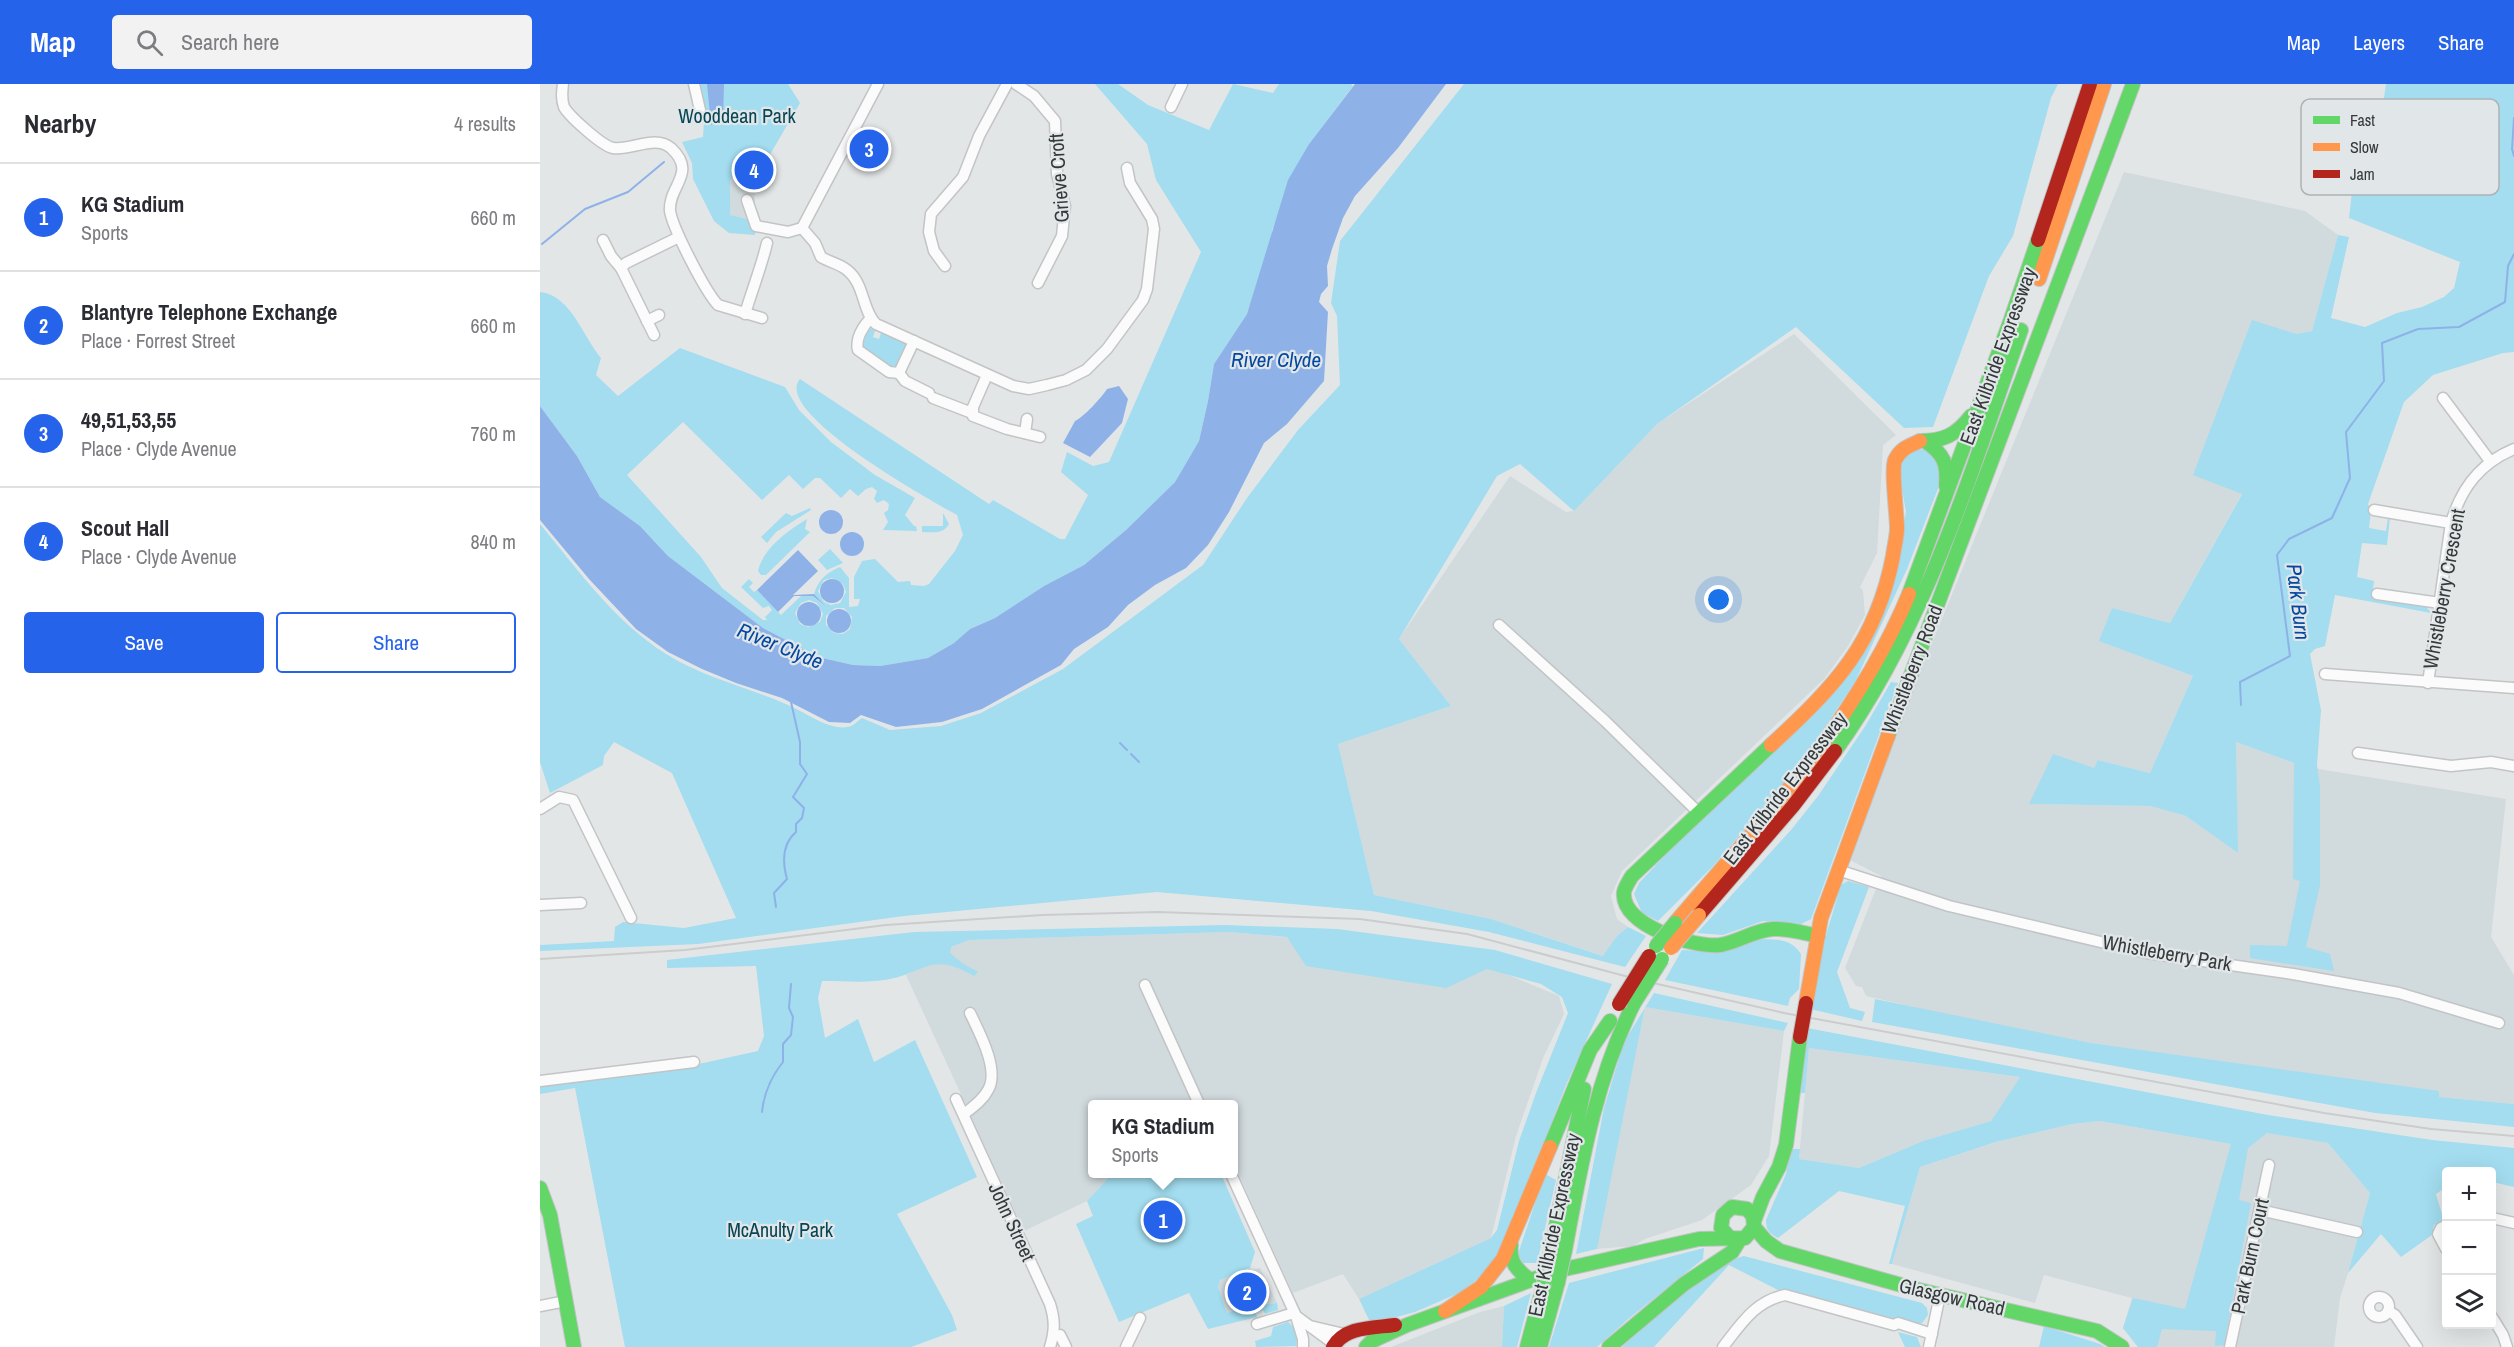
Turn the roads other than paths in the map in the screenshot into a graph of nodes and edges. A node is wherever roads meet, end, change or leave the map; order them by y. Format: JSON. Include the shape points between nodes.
{"nodes":[{"id":1,"x":563,"y":84,"type":"edge"},
{"id":2,"x":694,"y":84,"type":"edge"},
{"id":3,"x":1007,"y":84,"type":"edge"},
{"id":4,"x":1016,"y":84,"type":"edge"},
{"id":5,"x":1182,"y":84,"type":"edge"},
{"id":6,"x":2090,"y":84,"type":"edge"},
{"id":7,"x":2104,"y":84,"type":"edge"},
{"id":8,"x":2133,"y":84,"type":"edge"},
{"id":9,"x":875,"y":85,"type":"edge"},
{"id":10,"x":1171,"y":107,"type":"dead end"},
{"id":11,"x":700,"y":110,"type":"dead end"},
{"id":12,"x":1127,"y":168,"type":"dead end"},
{"id":13,"x":1130,"y":183,"type":"junction"},
{"id":14,"x":1119,"y":187,"type":"dead end"},
{"id":15,"x":747,"y":200,"type":"dead end"},
{"id":16,"x":802,"y":228,"type":"junction"},
{"id":17,"x":679,"y":237,"type":"junction"},
{"id":18,"x":603,"y":240,"type":"dead end"},
{"id":19,"x":767,"y":243,"type":"dead end"},
{"id":20,"x":945,"y":266,"type":"dead end"},
{"id":21,"x":621,"y":268,"type":"junction"},
{"id":22,"x":1038,"y":283,"type":"dead end"},
{"id":23,"x":745,"y":314,"type":"junction"},
{"id":24,"x":659,"y":315,"type":"dead end"},
{"id":25,"x":762,"y":318,"type":"dead end"},
{"id":26,"x":871,"y":318,"type":"junction"},
{"id":27,"x":647,"y":321,"type":"junction"},
{"id":28,"x":654,"y":335,"type":"dead end"},
{"id":29,"x":914,"y":341,"type":"junction"},
{"id":30,"x":899,"y":373,"type":"junction"},
{"id":31,"x":987,"y":375,"type":"junction"},
{"id":32,"x":2443,"y":398,"type":"dead end"},
{"id":33,"x":1979,"y":408,"type":"junction"},
{"id":34,"x":972,"y":413,"type":"junction"},
{"id":35,"x":1027,"y":419,"type":"dead end"},
{"id":36,"x":1024,"y":433,"type":"junction"},
{"id":37,"x":1040,"y":437,"type":"dead end"},
{"id":38,"x":1922,"y":441,"type":"junction"},
{"id":39,"x":2514,"y":449,"type":"edge"},
{"id":40,"x":2490,"y":461,"type":"junction"},
{"id":41,"x":1946,"y":499,"type":"junction"},
{"id":42,"x":2374,"y":510,"type":"dead end"},
{"id":43,"x":2451,"y":523,"type":"junction"},
{"id":44,"x":2377,"y":594,"type":"dead end"},
{"id":45,"x":2440,"y":603,"type":"junction"},
{"id":46,"x":1499,"y":625,"type":"dead end"},
{"id":47,"x":2325,"y":674,"type":"dead end"},
{"id":48,"x":2428,"y":683,"type":"junction"},
{"id":49,"x":2514,"y":688,"type":"edge"},
{"id":50,"x":2358,"y":753,"type":"dead end"},
{"id":51,"x":2514,"y":766,"type":"edge"},
{"id":52,"x":540,"y":809,"type":"edge"},
{"id":53,"x":1699,"y":813,"type":"junction"},
{"id":54,"x":1838,"y":870,"type":"junction"},
{"id":55,"x":580,"y":903,"type":"dead end"},
{"id":56,"x":540,"y":905,"type":"edge"},
{"id":57,"x":631,"y":918,"type":"dead end"},
{"id":58,"x":1818,"y":936,"type":"junction"},
{"id":59,"x":1660,"y":952,"type":"junction"},
{"id":60,"x":1146,"y":985,"type":"dead end"},
{"id":61,"x":970,"y":1013,"type":"dead end"},
{"id":62,"x":1610,"y":1021,"type":"junction"},
{"id":63,"x":2499,"y":1023,"type":"dead end"},
{"id":64,"x":694,"y":1062,"type":"dead end"},
{"id":65,"x":540,"y":1081,"type":"edge"},
{"id":66,"x":956,"y":1099,"type":"dead end"},
{"id":67,"x":1197,"y":1100,"type":"edge"},
{"id":68,"x":964,"y":1114,"type":"junction"},
{"id":69,"x":2269,"y":1165,"type":"dead end"},
{"id":70,"x":1233,"y":1178,"type":"edge"},
{"id":71,"x":540,"y":1188,"type":"edge"},
{"id":72,"x":1763,"y":1197,"type":"junction"},
{"id":73,"x":1743,"y":1206,"type":"junction"},
{"id":74,"x":2260,"y":1210,"type":"junction"},
{"id":75,"x":1721,"y":1219,"type":"junction"},
{"id":76,"x":2496,"y":1219,"type":"edge"},
{"id":77,"x":2514,"y":1223,"type":"edge"},
{"id":78,"x":2442,"y":1229,"type":"edge"},
{"id":79,"x":1744,"y":1232,"type":"junction"},
{"id":80,"x":2357,"y":1232,"type":"dead end"},
{"id":81,"x":1699,"y":1239,"type":"junction"},
{"id":82,"x":2442,"y":1242,"type":"edge"},
{"id":83,"x":1511,"y":1245,"type":"junction"},
{"id":84,"x":1536,"y":1284,"type":"junction"},
{"id":85,"x":1940,"y":1295,"type":"junction"},
{"id":86,"x":566,"y":1301,"type":"junction"},
{"id":87,"x":540,"y":1306,"type":"edge"},
{"id":88,"x":1445,"y":1311,"type":"junction"},
{"id":89,"x":2388,"y":1311,"type":"dead end"},
{"id":90,"x":1295,"y":1315,"type":"junction"},
{"id":91,"x":1140,"y":1318,"type":"dead end"},
{"id":92,"x":2496,"y":1323,"type":"edge"},
{"id":93,"x":1257,"y":1324,"type":"dead end"},
{"id":94,"x":1407,"y":1325,"type":"junction"},
{"id":95,"x":1932,"y":1334,"type":"junction"},
{"id":96,"x":1060,"y":1335,"type":"dead end"},
{"id":97,"x":1337,"y":1342,"type":"edge"},
{"id":98,"x":574,"y":1347,"type":"edge"},
{"id":99,"x":1050,"y":1347,"type":"edge"},
{"id":100,"x":1066,"y":1347,"type":"edge"},
{"id":101,"x":1126,"y":1347,"type":"edge"},
{"id":102,"x":1303,"y":1347,"type":"edge"},
{"id":103,"x":1364,"y":1347,"type":"edge"},
{"id":104,"x":1527,"y":1347,"type":"edge"},
{"id":105,"x":1540,"y":1347,"type":"edge"},
{"id":106,"x":1609,"y":1347,"type":"edge"},
{"id":107,"x":1723,"y":1347,"type":"edge"},
{"id":108,"x":1929,"y":1347,"type":"edge"},
{"id":109,"x":2122,"y":1347,"type":"edge"},
{"id":110,"x":2230,"y":1347,"type":"edge"},
{"id":111,"x":2417,"y":1347,"type":"edge"},
{"id":112,"x":2507,"y":1347,"type":"edge"}],
"edges":[{"from":1,"to":17,"type":"street","via":[[565,109],[611,148],[661,142],[672,149],[683,168],[670,210]]},
{"from":2,"to":11,"type":"street"},
{"from":3,"to":20,"type":"street","via":[[979,136],[963,177],[931,214],[929,232],[934,251]]},
{"from":4,"to":22,"type":"street","name":"Grieve Croft","via":[[1034,96],[1055,121],[1057,174],[1065,206],[1062,236]]},
{"from":5,"to":10,"type":"street"},
{"from":6,"to":33,"type":"main road","name":"East Kilbride Expressway"},
{"from":7,"to":59,"type":"main road","name":"East Kilbride Expressway","bridge":true,"via":[[1988,422],[1936,565],[1903,640],[1875,691],[1799,799],[1699,915]]},
{"from":8,"to":54,"type":"main road","name":"Whistleberry Road"},
{"from":9,"to":16,"type":"street"},
{"from":12,"to":13,"type":"street"},
{"from":13,"to":14,"type":"street"},
{"from":13,"to":31,"type":"street","via":[[1152,219],[1151,267],[1143,300],[1107,349],[1086,370],[1047,385],[1013,386]]},
{"from":15,"to":16,"type":"street","via":[[756,226],[788,232]]},
{"from":16,"to":26,"type":"street","via":[[821,257],[855,278]]},
{"from":17,"to":21,"type":"street"},
{"from":17,"to":23,"type":"street","via":[[713,300]]},
{"from":18,"to":21,"type":"street"},
{"from":19,"to":23,"type":"street"},
{"from":21,"to":27,"type":"street"},
{"from":23,"to":25,"type":"street"},
{"from":24,"to":27,"type":"street"},
{"from":26,"to":29,"type":"street"},
{"from":26,"to":30,"type":"street","via":[[857,342],[858,350],[890,372]]},
{"from":27,"to":28,"type":"street"},
{"from":29,"to":30,"type":"street"},
{"from":29,"to":31,"type":"street"},
{"from":30,"to":34,"type":"street","via":[[905,381]]},
{"from":31,"to":34,"type":"street"},
{"from":32,"to":40,"type":"street"},
{"from":33,"to":38,"type":"main road","via":[[1952,437]]},
{"from":33,"to":41,"type":"main road","name":"East Kilbride Expressway"},
{"from":34,"to":36,"type":"street","via":[[992,424]]},
{"from":35,"to":36,"type":"street"},
{"from":36,"to":37,"type":"street"},
{"from":38,"to":41,"type":"main road","via":[[1946,459]]},
{"from":38,"to":53,"type":"main road","via":[[1902,450],[1894,462],[1897,524],[1893,557],[1884,597],[1866,639],[1822,697]]},
{"from":39,"to":40,"type":"street","name":"Whistleberry Crescent"},
{"from":40,"to":43,"type":"street","name":"Whistleberry Crescent","via":[[2468,484]]},
{"from":41,"to":59,"type":"main road","name":"East Kilbride Expressway","bridge":true,"via":[[1900,616],[1842,718],[1791,787],[1675,922]]},
{"from":42,"to":43,"type":"street"},
{"from":43,"to":45,"type":"street","name":"Whistleberry Crescent"},
{"from":44,"to":45,"type":"street"},
{"from":45,"to":48,"type":"street","name":"Whistleberry Crescent"},
{"from":46,"to":53,"type":"street"},
{"from":47,"to":48,"type":"street"},
{"from":48,"to":49,"type":"street"},
{"from":50,"to":51,"type":"street","via":[[2451,766],[2492,762]]},
{"from":52,"to":57,"type":"street","via":[[559,797],[573,800]]},
{"from":53,"to":58,"type":"main road","via":[[1630,879],[1623,896],[1631,916],[1705,944],[1725,944],[1772,929]]},
{"from":54,"to":58,"type":"main road","name":"Whistleberry Road"},
{"from":54,"to":63,"type":"street","name":"Whistleberry Park","via":[[1949,906],[2139,951],[2398,993]]},
{"from":55,"to":56,"type":"street"},
{"from":58,"to":72,"type":"main road","name":"Whistleberry Road","bridge":true,"via":[[1786,1145]]},
{"from":59,"to":62,"type":"main road","name":"East Kilbride Expressway","bridge":true},
{"from":59,"to":105,"type":"main road","name":"East Kilbride Expressway","bridge":true,"via":[[1614,1043],[1596,1097],[1558,1282]]},
{"from":60,"to":67,"type":"street"},
{"from":61,"to":68,"type":"street","via":[[985,1044],[990,1088]]},
{"from":62,"to":83,"type":"main road","via":[[1590,1050]]},
{"from":62,"to":84,"type":"main road","name":"East Kilbride Expressway","bridge":true,"via":[[1580,1107],[1550,1255]]},
{"from":64,"to":65,"type":"street"},
{"from":66,"to":68,"type":"street","name":"John Street"},
{"from":68,"to":99,"type":"street","name":"John Street","via":[[1052,1311],[1054,1332]]},
{"from":69,"to":74,"type":"street","name":"Park Burn Court"},
{"from":70,"to":90,"type":"street"},
{"from":71,"to":86,"type":"main road","via":[[550,1215]]},
{"from":72,"to":73,"type":"main road"},
{"from":72,"to":79,"type":"main road","name":"Whistleberry Road"},
{"from":73,"to":75,"type":"main road","via":[[1732,1207]]},
{"from":73,"to":79,"type":"main road","via":[[1751,1212]]},
{"from":74,"to":80,"type":"street"},
{"from":74,"to":110,"type":"street","name":"Park Burn Court"},
{"from":75,"to":79,"type":"main road","via":[[1723,1231]]},
{"from":75,"to":81,"type":"main road"},
{"from":76,"to":77,"type":"street"},
{"from":78,"to":82,"type":"street","via":[[2438,1234]]},
{"from":79,"to":81,"type":"main road"},
{"from":79,"to":85,"type":"main road","name":"Glasgow Road","via":[[1750,1245]]},
{"from":79,"to":106,"type":"main road","via":[[1733,1252],[1710,1265]]},
{"from":81,"to":84,"type":"main road","via":[[1591,1262]]},
{"from":83,"to":84,"type":"main road","via":[[1512,1266]]},
{"from":83,"to":88,"type":"main road","via":[[1481,1287]]},
{"from":84,"to":88,"type":"main road"},
{"from":84,"to":104,"type":"main road","name":"East Kilbride Expressway"},
{"from":85,"to":95,"type":"street"},
{"from":85,"to":109,"type":"main road","name":"Glasgow Road","via":[[2090,1329]]},
{"from":86,"to":87,"type":"street"},
{"from":86,"to":98,"type":"main road"},
{"from":88,"to":94,"type":"main road"},
{"from":89,"to":111,"type":"street"},
{"from":90,"to":93,"type":"street"},
{"from":90,"to":97,"type":"street","via":[[1315,1332]]},
{"from":90,"to":102,"type":"street"},
{"from":91,"to":101,"type":"street"},
{"from":92,"to":112,"type":"street"},
{"from":94,"to":97,"type":"main road"},
{"from":94,"to":103,"type":"main road"},
{"from":95,"to":107,"type":"street","via":[[1785,1295],[1758,1305]]},
{"from":95,"to":108,"type":"street"},
{"from":96,"to":100,"type":"street"},
{"from":97,"to":103,"type":"main road","via":[[1360,1338]]}]}
